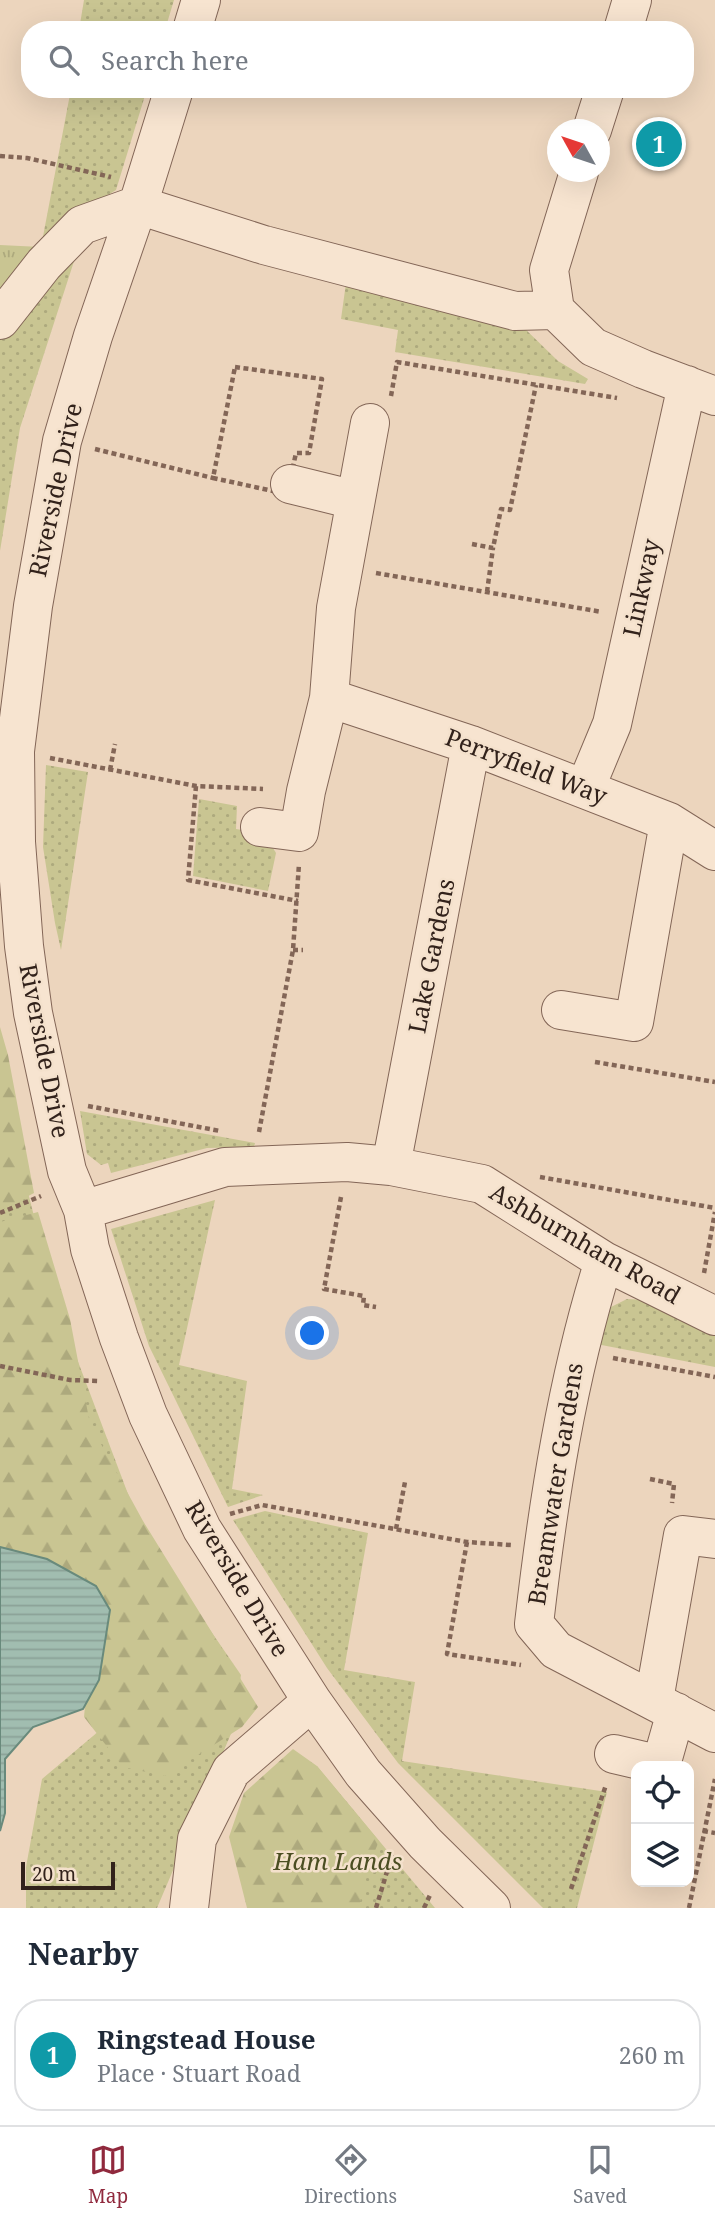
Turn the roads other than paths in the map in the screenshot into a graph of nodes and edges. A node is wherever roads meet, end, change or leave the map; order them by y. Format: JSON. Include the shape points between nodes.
{"nodes":[{"id":1,"x":201,"y":0,"type":"edge"},
{"id":2,"x":632,"y":0,"type":"edge"},
{"id":3,"x":195,"y":21,"type":"edge"},
{"id":4,"x":626,"y":21,"type":"edge"},
{"id":5,"x":171,"y":98,"type":"edge"},
{"id":6,"x":602,"y":98,"type":"edge"},
{"id":7,"x":595,"y":119,"type":"edge"},
{"id":8,"x":576,"y":182,"type":"edge"},
{"id":9,"x":142,"y":191,"type":"junction"},
{"id":10,"x":555,"y":310,"type":"junction"},
{"id":11,"x":0,"y":320,"type":"edge"},
{"id":12,"x":701,"y":390,"type":"edge"},
{"id":13,"x":380,"y":411,"type":"road end"},
{"id":14,"x":290,"y":484,"type":"road end"},
{"id":15,"x":355,"y":500,"type":"junction"},
{"id":16,"x":329,"y":698,"type":"junction"},
{"id":17,"x":471,"y":745,"type":"junction"},
{"id":18,"x":586,"y":789,"type":"junction"},
{"id":19,"x":669,"y":822,"type":"junction"},
{"id":20,"x":260,"y":827,"type":"dead end"},
{"id":21,"x":715,"y":852,"type":"edge"},
{"id":22,"x":561,"y":1010,"type":"dead end"},
{"id":23,"x":391,"y":1166,"type":"junction"},
{"id":24,"x":83,"y":1210,"type":"junction"},
{"id":25,"x":604,"y":1261,"type":"junction"},
{"id":26,"x":702,"y":1310,"type":"edge"},
{"id":27,"x":715,"y":1539,"type":"edge"},
{"id":28,"x":312,"y":1701,"type":"junction"},
{"id":29,"x":665,"y":1706,"type":"junction"},
{"id":30,"x":715,"y":1733,"type":"edge"},
{"id":31,"x":614,"y":1754,"type":"road end"},
{"id":32,"x":189,"y":1908,"type":"edge"},
{"id":33,"x":492,"y":1908,"type":"edge"}],
"edges":[{"from":1,"to":3,"type":"street"},
{"from":2,"to":4,"type":"street"},
{"from":5,"to":9,"type":"street","name":"Riverside Drive"},
{"from":6,"to":7,"type":"street"},
{"from":8,"to":10,"type":"street","via":[[549,270]]},
{"from":9,"to":10,"type":"street","via":[[264,245],[515,311]]},
{"from":9,"to":11,"type":"street","via":[[82,225]]},
{"from":9,"to":24,"type":"street","name":"Riverside Drive","via":[[62,441],[33,606],[15,751],[16,842],[33,1013],[67,1171]]},
{"from":10,"to":12,"type":"street","via":[[593,347]]},
{"from":12,"to":18,"type":"street","name":"Linkway","via":[[635,618],[612,724]]},
{"from":13,"to":15,"type":"street"},
{"from":14,"to":15,"type":"street"},
{"from":15,"to":16,"type":"street","via":[[335,608]]},
{"from":16,"to":17,"type":"street","name":"Perryfield Way"},
{"from":16,"to":20,"type":"street","via":[[299,832]]},
{"from":17,"to":18,"type":"street","name":"Perryfield Way"},
{"from":17,"to":23,"type":"street","name":"Lake Gardens"},
{"from":18,"to":19,"type":"street","name":"Perryfield Way"},
{"from":19,"to":21,"type":"street","name":"Perryfield Way"},
{"from":19,"to":22,"type":"street","via":[[634,1022]]},
{"from":23,"to":24,"type":"street","name":"Ashburnham Road","via":[[347,1162],[225,1167]]},
{"from":23,"to":25,"type":"street","name":"Ashburnham Road","via":[[482,1184]]},
{"from":24,"to":28,"type":"street","name":"Riverside Drive","via":[[90,1249],[148,1415],[202,1529]]},
{"from":25,"to":26,"type":"street","name":"Ashburnham Road"},
{"from":25,"to":29,"type":"street","name":"Breamwater Gardens","via":[[578,1351],[534,1624],[556,1650]]},
{"from":27,"to":29,"type":"street","via":[[682,1535]]},
{"from":28,"to":32,"type":"street","via":[[231,1771],[197,1839]]},
{"from":28,"to":33,"type":"street","name":"Riverside Drive","via":[[363,1773],[425,1843]]},
{"from":29,"to":30,"type":"street","name":"Breamwater Gardens"},
{"from":29,"to":31,"type":"street","via":[[661,1765]]}]}
